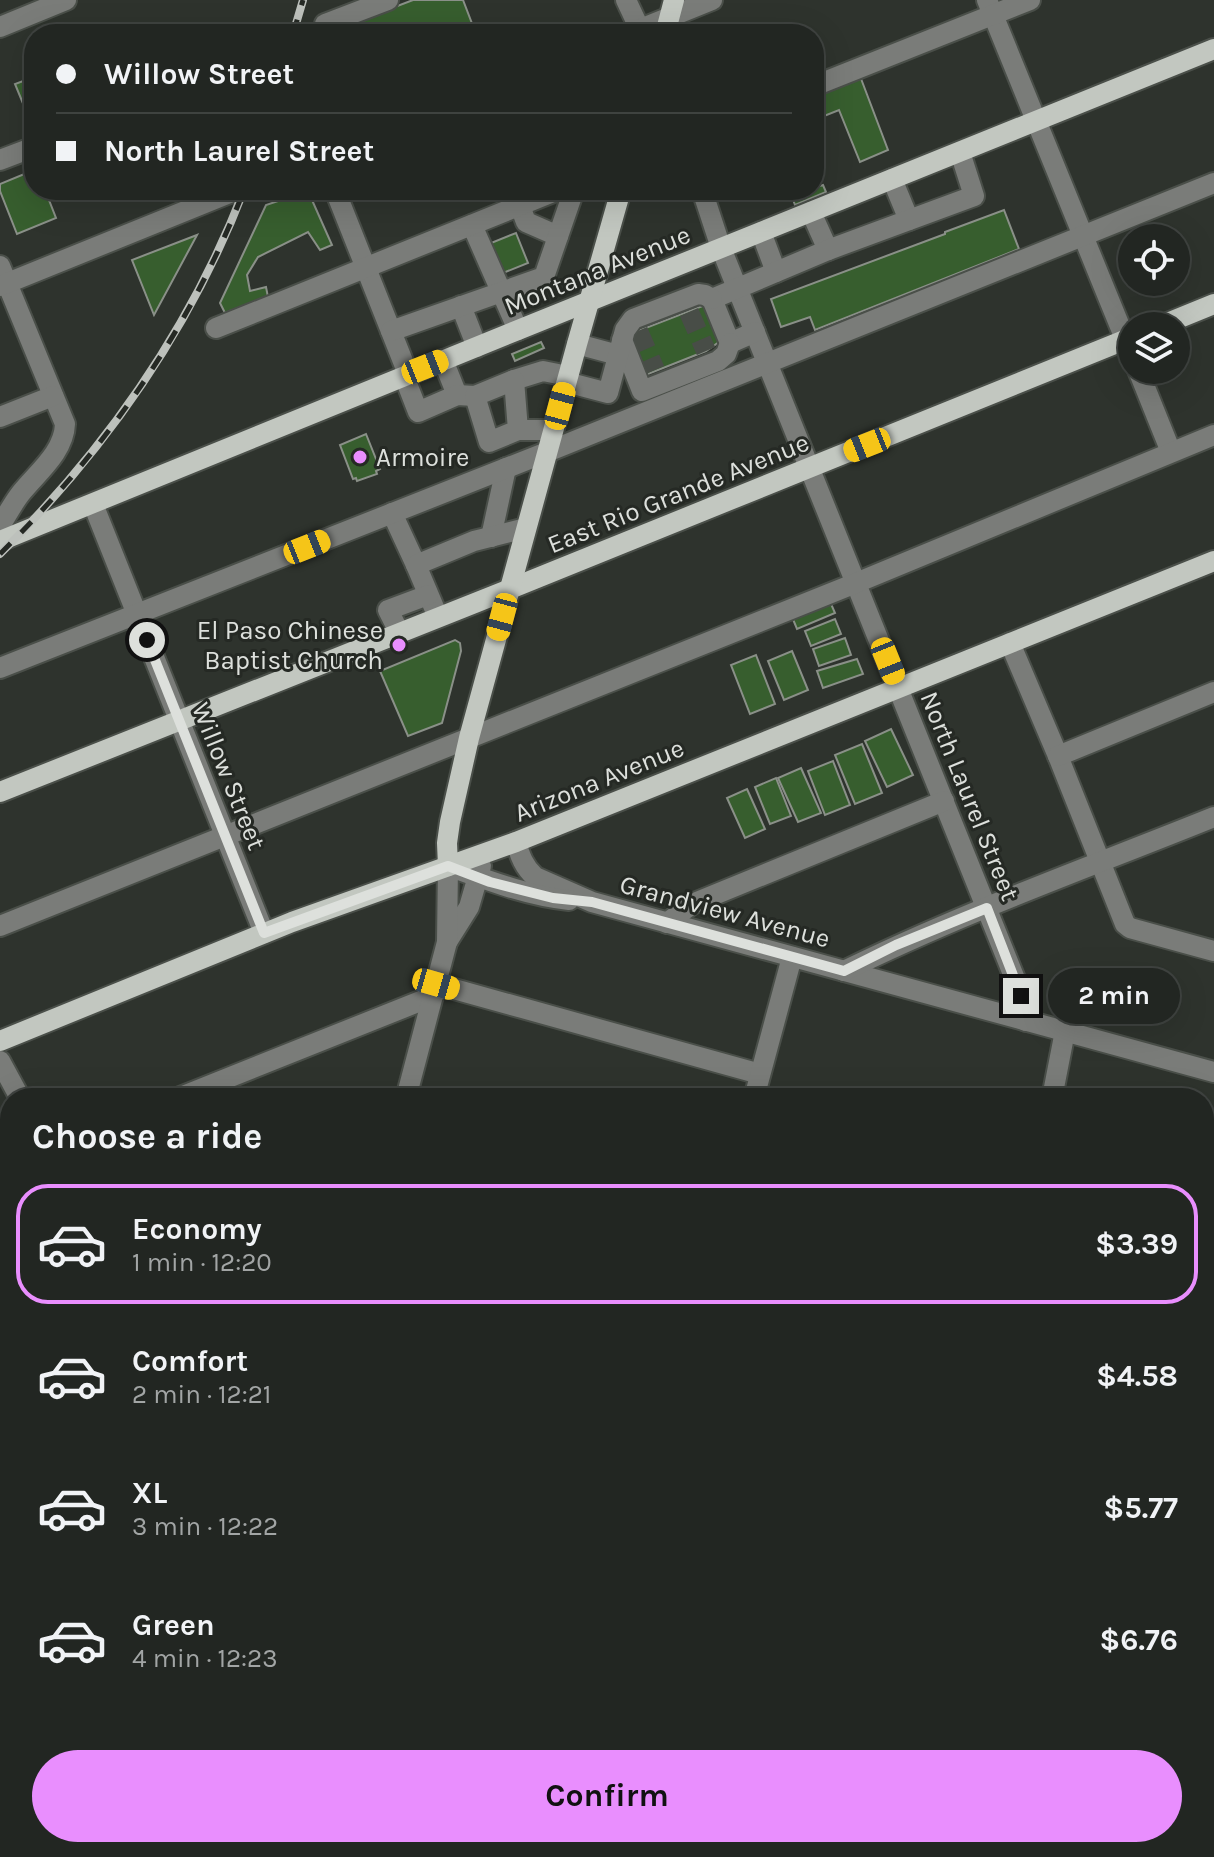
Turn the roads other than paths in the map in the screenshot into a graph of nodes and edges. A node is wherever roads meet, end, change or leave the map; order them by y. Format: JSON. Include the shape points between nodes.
{"nodes":[{"id":1,"x":66,"y":0,"type":"edge"},
{"id":2,"x":388,"y":0,"type":"edge"},
{"id":3,"x":626,"y":0,"type":"edge"},
{"id":4,"x":712,"y":0,"type":"edge"},
{"id":5,"x":1030,"y":0,"type":"edge"},
{"id":6,"x":990,"y":7,"type":"edge"},
{"id":7,"x":670,"y":17,"type":"edge"},
{"id":8,"x":325,"y":24,"type":"dead end"},
{"id":9,"x":634,"y":24,"type":"edge"},
{"id":10,"x":0,"y":27,"type":"edge"},
{"id":11,"x":1214,"y":49,"type":"edge"},
{"id":12,"x":824,"y":82,"type":"edge"},
{"id":13,"x":1036,"y":121,"type":"junction"},
{"id":14,"x":24,"y":151,"type":"edge"},
{"id":15,"x":960,"y":152,"type":"junction"},
{"id":16,"x":0,"y":160,"type":"edge"},
{"id":17,"x":892,"y":179,"type":"junction"},
{"id":18,"x":1214,"y":183,"type":"edge"},
{"id":19,"x":211,"y":200,"type":"edge"},
{"id":20,"x":339,"y":200,"type":"edge"},
{"id":21,"x":534,"y":200,"type":"edge"},
{"id":22,"x":571,"y":200,"type":"edge"},
{"id":23,"x":618,"y":200,"type":"edge"},
{"id":24,"x":705,"y":200,"type":"edge"},
{"id":25,"x":520,"y":206,"type":"junction"},
{"id":26,"x":811,"y":212,"type":"junction"},
{"id":27,"x":909,"y":220,"type":"junction"},
{"id":28,"x":472,"y":225,"type":"junction"},
{"id":29,"x":761,"y":232,"type":"junction"},
{"id":30,"x":1083,"y":235,"type":"junction"},
{"id":31,"x":558,"y":236,"type":"junction"},
{"id":32,"x":721,"y":248,"type":"junction"},
{"id":33,"x":828,"y":250,"type":"junction"},
{"id":34,"x":366,"y":269,"type":"junction"},
{"id":35,"x":776,"y":272,"type":"junction"},
{"id":36,"x":2,"y":279,"type":"edge"},
{"id":37,"x":621,"y":288,"type":"junction"},
{"id":38,"x":737,"y":289,"type":"junction"},
{"id":39,"x":502,"y":292,"type":"junction"},
{"id":40,"x":712,"y":299,"type":"junction"},
{"id":41,"x":589,"y":301,"type":"junction"},
{"id":42,"x":1214,"y":304,"type":"edge"},
{"id":43,"x":461,"y":306,"type":"junction"},
{"id":44,"x":1190,"y":314,"type":"edge"},
{"id":45,"x":1118,"y":316,"type":"edge"},
{"id":46,"x":216,"y":328,"type":"dead end"},
{"id":47,"x":518,"y":330,"type":"junction"},
{"id":48,"x":391,"y":331,"type":"junction"},
{"id":49,"x":755,"y":332,"type":"junction"},
{"id":50,"x":628,"y":336,"type":"junction"},
{"id":51,"x":730,"y":343,"type":"junction"},
{"id":52,"x":577,"y":344,"type":"junction"},
{"id":53,"x":477,"y":347,"type":"junction"},
{"id":54,"x":1118,"y":349,"type":"edge"},
{"id":55,"x":443,"y":360,"type":"junction"},
{"id":56,"x":767,"y":363,"type":"junction"},
{"id":57,"x":406,"y":375,"type":"junction"},
{"id":58,"x":567,"y":379,"type":"junction"},
{"id":59,"x":514,"y":380,"type":"junction"},
{"id":60,"x":653,"y":382,"type":"junction"},
{"id":61,"x":1144,"y":384,"type":"edge"},
{"id":62,"x":608,"y":393,"type":"junction"},
{"id":63,"x":53,"y":396,"type":"junction"},
{"id":64,"x":466,"y":396,"type":"junction"},
{"id":65,"x":0,"y":417,"type":"edge"},
{"id":66,"x":518,"y":430,"type":"junction"},
{"id":67,"x":553,"y":430,"type":"junction"},
{"id":68,"x":1214,"y":435,"type":"edge"},
{"id":69,"x":547,"y":452,"type":"junction"},
{"id":70,"x":1171,"y":452,"type":"junction"},
{"id":71,"x":506,"y":468,"type":"junction"},
{"id":72,"x":809,"y":468,"type":"junction"},
{"id":73,"x":93,"y":504,"type":"junction"},
{"id":74,"x":392,"y":513,"type":"junction"},
{"id":75,"x":0,"y":526,"type":"edge"},
{"id":76,"x":526,"y":528,"type":"junction"},
{"id":77,"x":491,"y":537,"type":"junction"},
{"id":78,"x":0,"y":541,"type":"edge"},
{"id":79,"x":1214,"y":561,"type":"edge"},
{"id":80,"x":416,"y":565,"type":"junction"},
{"id":81,"x":856,"y":583,"type":"junction"},
{"id":82,"x":510,"y":589,"type":"junction"},
{"id":83,"x":428,"y":595,"type":"junction"},
{"id":84,"x":137,"y":614,"type":"junction"},
{"id":85,"x":438,"y":617,"type":"junction"},
{"id":86,"x":399,"y":632,"type":"junction"},
{"id":87,"x":1010,"y":643,"type":"junction"},
{"id":88,"x":0,"y":668,"type":"edge"},
{"id":89,"x":898,"y":687,"type":"junction"},
{"id":90,"x":1214,"y":692,"type":"edge"},
{"id":91,"x":179,"y":719,"type":"junction"},
{"id":92,"x":469,"y":738,"type":"junction"},
{"id":93,"x":1058,"y":756,"type":"junction"},
{"id":94,"x":0,"y":792,"type":"edge"},
{"id":95,"x":944,"y":801,"type":"junction"},
{"id":96,"x":1214,"y":817,"type":"edge"},
{"id":97,"x":225,"y":835,"type":"junction"},
{"id":98,"x":516,"y":842,"type":"junction"},
{"id":99,"x":486,"y":852,"type":"junction"},
{"id":100,"x":1101,"y":862,"type":"junction"},
{"id":101,"x":448,"y":866,"type":"junction"},
{"id":102,"x":478,"y":877,"type":"junction"},
{"id":103,"x":592,"y":902,"type":"junction"},
{"id":104,"x":987,"y":908,"type":"junction"},
{"id":105,"x":667,"y":923,"type":"junction"},
{"id":106,"x":0,"y":926,"type":"edge"},
{"id":107,"x":264,"y":933,"type":"junction"},
{"id":108,"x":447,"y":942,"type":"junction"},
{"id":109,"x":1214,"y":951,"type":"edge"},
{"id":110,"x":792,"y":957,"type":"junction"},
{"id":111,"x":844,"y":971,"type":"junction"},
{"id":112,"x":435,"y":990,"type":"junction"},
{"id":113,"x":1026,"y":1021,"type":"junction"},
{"id":114,"x":1065,"y":1031,"type":"junction"},
{"id":115,"x":0,"y":1041,"type":"edge"},
{"id":116,"x":0,"y":1061,"type":"edge"},
{"id":117,"x":1214,"y":1072,"type":"edge"},
{"id":118,"x":760,"y":1074,"type":"junction"},
{"id":119,"x":15,"y":1088,"type":"edge"},
{"id":120,"x":202,"y":1088,"type":"edge"},
{"id":121,"x":409,"y":1088,"type":"edge"},
{"id":122,"x":756,"y":1088,"type":"edge"},
{"id":123,"x":1054,"y":1088,"type":"edge"}],
"edges":[{"from":1,"to":10,"type":"street"},
{"from":2,"to":8,"type":"street"},
{"from":3,"to":9,"type":"street"},
{"from":4,"to":7,"type":"street"},
{"from":5,"to":6,"type":"street"},
{"from":6,"to":12,"type":"street"},
{"from":6,"to":13,"type":"street"},
{"from":11,"to":13,"type":"main road","name":"Montana Avenue"},
{"from":13,"to":15,"type":"main road","name":"Montana Avenue"},
{"from":13,"to":30,"type":"street"},
{"from":14,"to":16,"type":"street"},
{"from":15,"to":17,"type":"main road","name":"Montana Avenue"},
{"from":15,"to":27,"type":"street","via":[[974,196]]},
{"from":17,"to":26,"type":"main road","name":"Montana Avenue"},
{"from":17,"to":27,"type":"street"},
{"from":18,"to":30,"type":"street"},
{"from":19,"to":36,"type":"street"},
{"from":20,"to":34,"type":"street"},
{"from":21,"to":25,"type":"street"},
{"from":22,"to":31,"type":"street"},
{"from":23,"to":41,"type":"main road"},
{"from":24,"to":32,"type":"street","name":"North Laurel Street"},
{"from":25,"to":28,"type":"street"},
{"from":25,"to":31,"type":"street","via":[[526,222]]},
{"from":26,"to":29,"type":"main road","name":"Montana Avenue"},
{"from":26,"to":33,"type":"street"},
{"from":27,"to":33,"type":"street"},
{"from":28,"to":34,"type":"street"},
{"from":28,"to":39,"type":"street"},
{"from":29,"to":32,"type":"main road","name":"Montana Avenue"},
{"from":29,"to":35,"type":"street"},
{"from":30,"to":45,"type":"street"},
{"from":30,"to":56,"type":"street"},
{"from":31,"to":39,"type":"street","via":[[544,277]]},
{"from":32,"to":37,"type":"main road","name":"Montana Avenue"},
{"from":32,"to":38,"type":"street","name":"North Laurel Street"},
{"from":33,"to":35,"type":"street"},
{"from":34,"to":46,"type":"street"},
{"from":34,"to":48,"type":"street"},
{"from":35,"to":38,"type":"street"},
{"from":36,"to":63,"type":"street"},
{"from":37,"to":41,"type":"main road","name":"Montana Avenue"},
{"from":37,"to":50,"type":"street"},
{"from":38,"to":40,"type":"street"},
{"from":38,"to":49,"type":"street","name":"North Laurel Street"},
{"from":39,"to":43,"type":"street"},
{"from":39,"to":47,"type":"street"},
{"from":40,"to":50,"type":"street","via":[[698,294],[687,306]]},
{"from":40,"to":51,"type":"street"},
{"from":41,"to":47,"type":"main road","name":"Montana Avenue"},
{"from":41,"to":52,"type":"main road"},
{"from":42,"to":44,"type":"main road"},
{"from":43,"to":48,"type":"street"},
{"from":43,"to":53,"type":"street"},
{"from":47,"to":53,"type":"main road","name":"Montana Avenue"},
{"from":48,"to":57,"type":"street"},
{"from":49,"to":51,"type":"street"},
{"from":49,"to":56,"type":"street","name":"North Laurel Street"},
{"from":50,"to":52,"type":"street"},
{"from":50,"to":60,"type":"street"},
{"from":50,"to":62,"type":"street"},
{"from":51,"to":60,"type":"street","via":[[718,361],[708,357]]},
{"from":52,"to":58,"type":"main road"},
{"from":53,"to":55,"type":"main road","name":"Montana Avenue"},
{"from":54,"to":72,"type":"main road","name":"East Rio Grande Avenue"},
{"from":55,"to":57,"type":"main road","name":"Montana Avenue"},
{"from":55,"to":64,"type":"street"},
{"from":56,"to":69,"type":"street"},
{"from":56,"to":72,"type":"street","name":"North Laurel Street"},
{"from":57,"to":64,"type":"street","via":[[418,412]]},
{"from":57,"to":73,"type":"main road","name":"Montana Avenue"},
{"from":58,"to":59,"type":"street","via":[[543,371]]},
{"from":58,"to":62,"type":"street"},
{"from":58,"to":67,"type":"main road"},
{"from":59,"to":64,"type":"street"},
{"from":59,"to":66,"type":"street"},
{"from":60,"to":62,"type":"street"},
{"from":61,"to":70,"type":"street"},
{"from":63,"to":65,"type":"street"},
{"from":63,"to":75,"type":"street","via":[[65,424],[64,439]]},
{"from":64,"to":66,"type":"street","via":[[489,442]]},
{"from":66,"to":67,"type":"street"},
{"from":67,"to":69,"type":"main road"},
{"from":68,"to":70,"type":"street"},
{"from":69,"to":71,"type":"street"},
{"from":69,"to":76,"type":"main road"},
{"from":70,"to":81,"type":"street"},
{"from":71,"to":74,"type":"street"},
{"from":71,"to":77,"type":"street"},
{"from":72,"to":81,"type":"street","name":"North Laurel Street"},
{"from":72,"to":82,"type":"main road","name":"East Rio Grande Avenue"},
{"from":73,"to":78,"type":"main road","name":"Montana Avenue"},
{"from":73,"to":84,"type":"street","name":"Willow Street"},
{"from":74,"to":80,"type":"street"},
{"from":74,"to":84,"type":"street"},
{"from":76,"to":77,"type":"street"},
{"from":76,"to":82,"type":"main road"},
{"from":77,"to":80,"type":"street"},
{"from":79,"to":87,"type":"main road","name":"Arizona Avenue"},
{"from":80,"to":83,"type":"street"},
{"from":81,"to":89,"type":"street","name":"North Laurel Street"},
{"from":81,"to":92,"type":"street"},
{"from":82,"to":85,"type":"main road","name":"East Rio Grande Avenue"},
{"from":82,"to":92,"type":"main road"},
{"from":83,"to":85,"type":"street"},
{"from":83,"to":86,"type":"street","via":[[388,610]]},
{"from":84,"to":88,"type":"street"},
{"from":84,"to":91,"type":"street","name":"Willow Street"},
{"from":85,"to":86,"type":"main road","name":"East Rio Grande Avenue"},
{"from":86,"to":91,"type":"main road","name":"East Rio Grande Avenue"},
{"from":87,"to":89,"type":"main road","name":"Arizona Avenue"},
{"from":87,"to":93,"type":"street"},
{"from":89,"to":95,"type":"street","name":"North Laurel Street"},
{"from":89,"to":98,"type":"main road","name":"Arizona Avenue"},
{"from":90,"to":93,"type":"street"},
{"from":91,"to":94,"type":"main road","name":"East Rio Grande Avenue"},
{"from":91,"to":97,"type":"street","name":"Willow Street"},
{"from":92,"to":97,"type":"street"},
{"from":92,"to":101,"type":"main road","via":[[450,822]]},
{"from":93,"to":100,"type":"street"},
{"from":95,"to":104,"type":"street","name":"North Laurel Street"},
{"from":95,"to":105,"type":"street","via":[[692,904]]},
{"from":96,"to":100,"type":"street"},
{"from":97,"to":106,"type":"street"},
{"from":97,"to":107,"type":"street","name":"Willow Street"},
{"from":98,"to":99,"type":"main road","name":"Arizona Avenue"},
{"from":98,"to":103,"type":"street","name":"Grandview Avenue","via":[[535,877]]},
{"from":99,"to":101,"type":"main road","name":"Arizona Avenue"},
{"from":99,"to":102,"type":"street"},
{"from":100,"to":104,"type":"street"},
{"from":100,"to":109,"type":"street","via":[[1130,928]]},
{"from":101,"to":102,"type":"street","name":"Grandview Avenue"},
{"from":101,"to":107,"type":"main road","name":"Arizona Avenue"},
{"from":101,"to":108,"type":"street"},
{"from":102,"to":103,"type":"street","name":"Grandview Avenue","via":[[553,898]]},
{"from":102,"to":108,"type":"street","via":[[469,907]]},
{"from":103,"to":105,"type":"street","name":"Grandview Avenue"},
{"from":104,"to":111,"type":"street"},
{"from":104,"to":113,"type":"street","name":"North Laurel Street"},
{"from":105,"to":110,"type":"street","name":"Grandview Avenue"},
{"from":107,"to":115,"type":"main road","name":"Arizona Avenue"},
{"from":108,"to":112,"type":"street"},
{"from":110,"to":111,"type":"street","name":"Grandview Avenue"},
{"from":110,"to":118,"type":"street"},
{"from":111,"to":113,"type":"street","name":"Grandview Avenue"},
{"from":112,"to":118,"type":"street"},
{"from":112,"to":120,"type":"street"},
{"from":112,"to":121,"type":"street"},
{"from":113,"to":114,"type":"street","name":"Grandview Avenue"},
{"from":114,"to":117,"type":"street","name":"Grandview Avenue"},
{"from":114,"to":123,"type":"street"},
{"from":116,"to":119,"type":"street"},
{"from":118,"to":122,"type":"street"}]}
